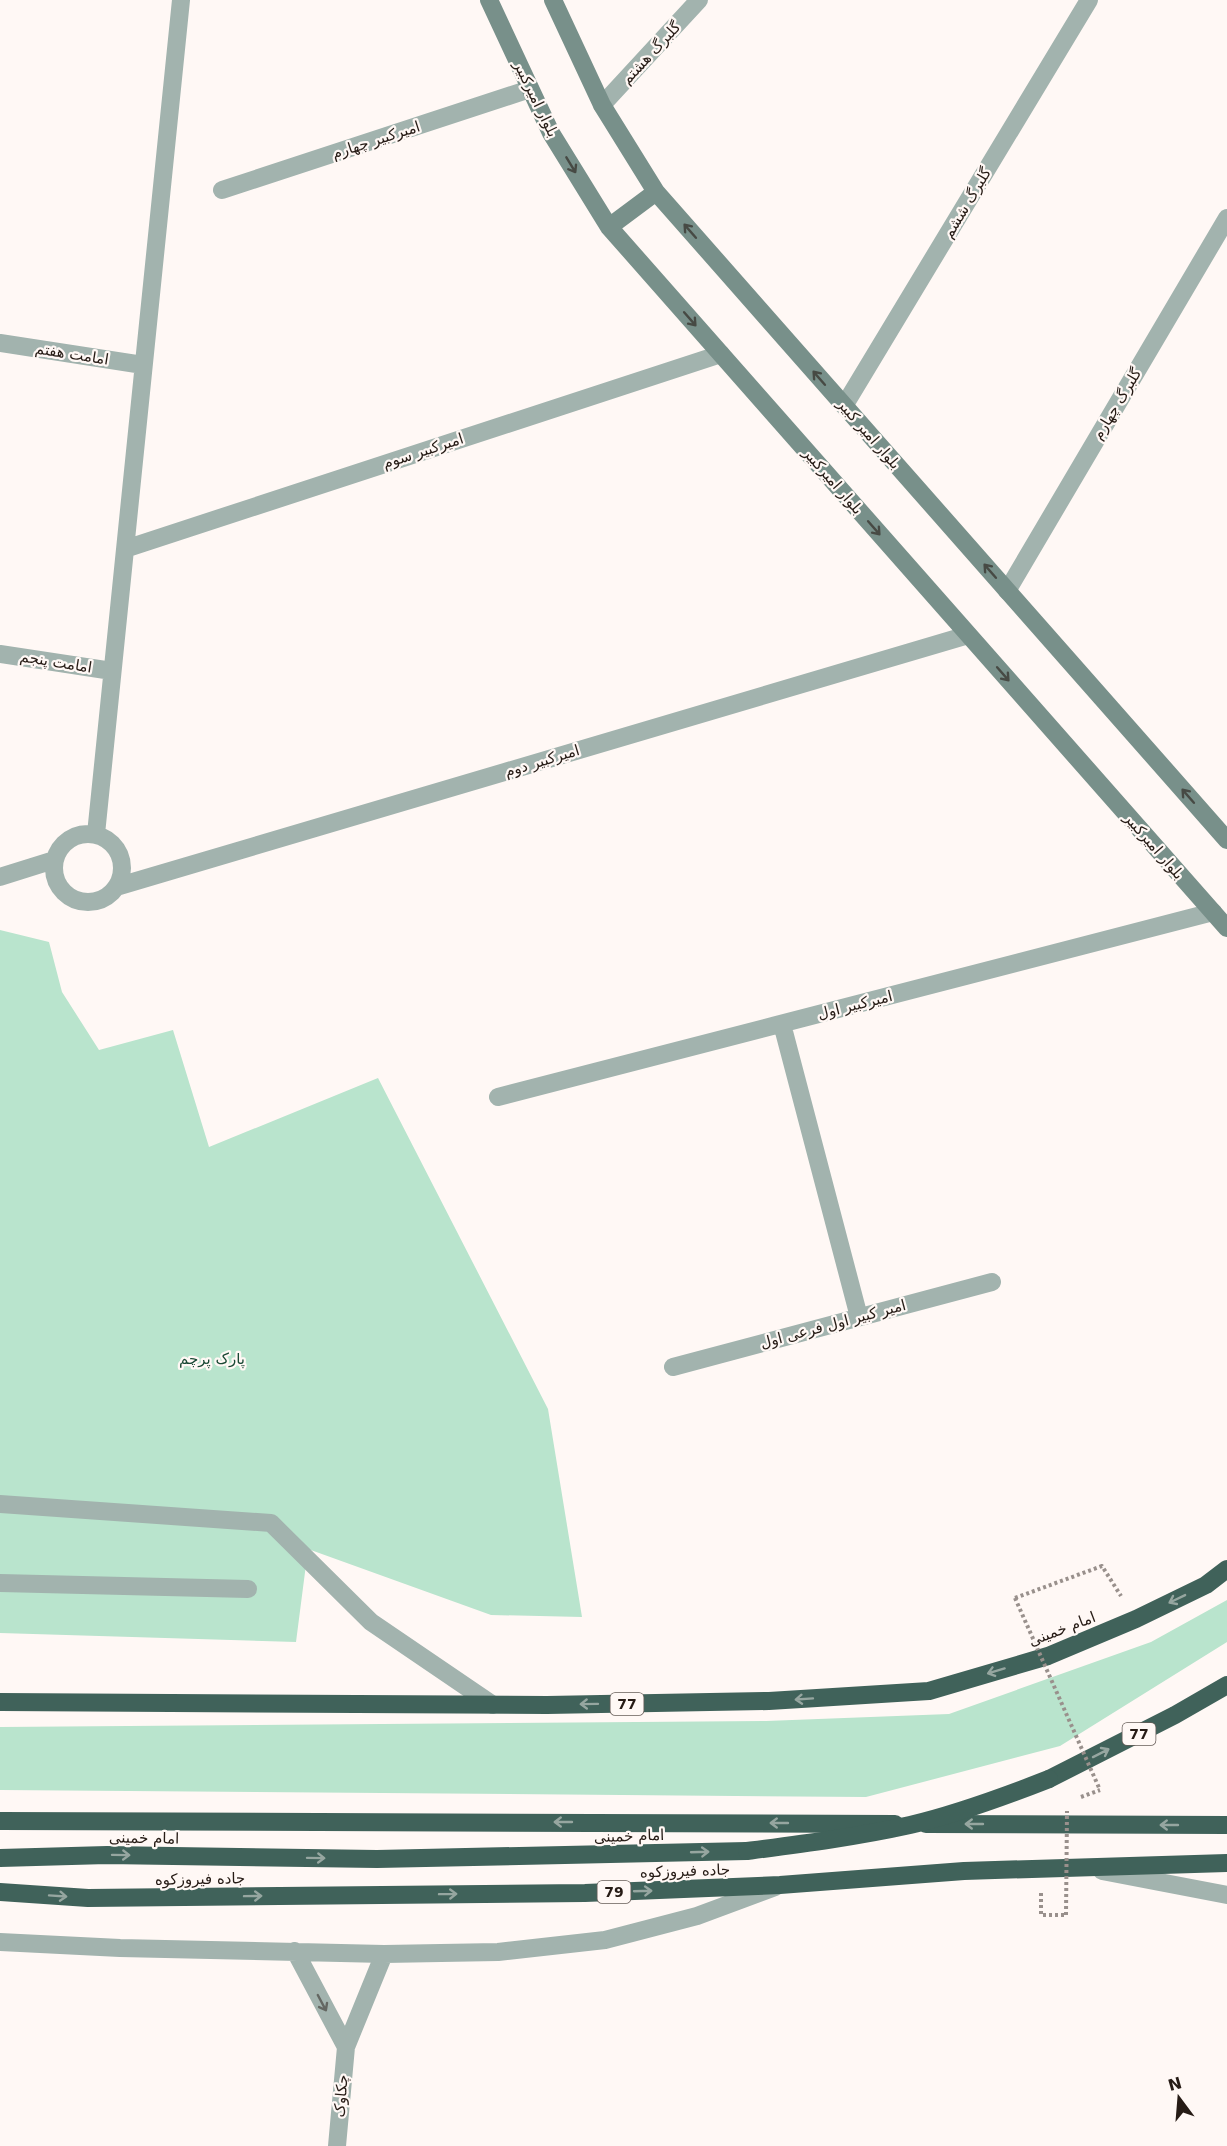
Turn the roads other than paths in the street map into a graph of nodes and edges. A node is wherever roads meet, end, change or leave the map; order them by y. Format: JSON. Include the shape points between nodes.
{"nodes":[{"id":1,"x":180,"y":0,"type":"edge"},
{"id":2,"x":489,"y":0,"type":"edge"},
{"id":3,"x":553,"y":0,"type":"edge"},
{"id":4,"x":699,"y":0,"type":"edge"},
{"id":5,"x":1089,"y":0,"type":"edge"},
{"id":6,"x":530,"y":89,"type":"junction"},
{"id":7,"x":602,"y":105,"type":"junction"},
{"id":8,"x":222,"y":190,"type":"dead end"},
{"id":9,"x":656,"y":192,"type":"junction"},
{"id":10,"x":1227,"y":218,"type":"edge"},
{"id":11,"x":609,"y":227,"type":"junction"},
{"id":12,"x":0,"y":343,"type":"edge"},
{"id":13,"x":721,"y":354,"type":"junction"},
{"id":14,"x":143,"y":365,"type":"junction"},
{"id":15,"x":844,"y":406,"type":"junction"},
{"id":16,"x":124,"y":549,"type":"junction"},
{"id":17,"x":1007,"y":591,"type":"junction"},
{"id":18,"x":968,"y":634,"type":"junction"},
{"id":19,"x":0,"y":654,"type":"edge"},
{"id":20,"x":112,"y":671,"type":"junction"},
{"id":21,"x":96,"y":834,"type":"junction"},
{"id":22,"x":1227,"y":840,"type":"edge"},
{"id":23,"x":54,"y":861,"type":"junction"},
{"id":24,"x":0,"y":877,"type":"edge"},
{"id":25,"x":116,"y":887,"type":"junction"},
{"id":26,"x":1213,"y":912,"type":"junction"},
{"id":27,"x":1227,"y":928,"type":"edge"},
{"id":28,"x":782,"y":1023,"type":"junction"},
{"id":29,"x":498,"y":1097,"type":"dead end"},
{"id":30,"x":992,"y":1282,"type":"dead end"},
{"id":31,"x":859,"y":1317,"type":"junction"},
{"id":32,"x":673,"y":1367,"type":"dead end"},
{"id":33,"x":0,"y":1504,"type":"edge"},
{"id":34,"x":1227,"y":1569,"type":"edge"},
{"id":35,"x":0,"y":1583,"type":"edge"},
{"id":36,"x":248,"y":1589,"type":"dead end"},
{"id":37,"x":1227,"y":1685,"type":"edge"},
{"id":38,"x":0,"y":1702,"type":"edge"},
{"id":39,"x":493,"y":1705,"type":"junction"},
{"id":40,"x":0,"y":1821,"type":"edge"},
{"id":41,"x":1227,"y":1825,"type":"edge"},
{"id":42,"x":0,"y":1858,"type":"edge"},
{"id":43,"x":1227,"y":1863,"type":"edge"},
{"id":44,"x":1082,"y":1867,"type":"junction"},
{"id":45,"x":780,"y":1886,"type":"junction"},
{"id":46,"x":0,"y":1892,"type":"edge"},
{"id":47,"x":1227,"y":1895,"type":"edge"},
{"id":48,"x":0,"y":1942,"type":"edge"},
{"id":49,"x":295,"y":1951,"type":"junction"},
{"id":50,"x":384,"y":1954,"type":"junction"},
{"id":51,"x":346,"y":2047,"type":"junction"},
{"id":52,"x":337,"y":2146,"type":"edge"}],
"edges":[{"from":1,"to":14,"type":"street"},
{"from":2,"to":6,"type":"street","name":"بلوار امیرکبیر"},
{"from":3,"to":7,"type":"street","name":"بلوار امیر کبیر"},
{"from":4,"to":7,"type":"street","name":"گلبرگ هشتم"},
{"from":5,"to":15,"type":"street","name":"گلبرگ ششم"},
{"from":6,"to":8,"type":"street","name":"امیرکبیر چهارم"},
{"from":6,"to":11,"type":"street","name":"بلوار امیرکبیر","one_way":true,"via":[[551,133]]},
{"from":7,"to":9,"type":"street","name":"بلوار امیر کبیر"},
{"from":9,"to":11,"type":"street"},
{"from":15,"to":9,"type":"street","name":"بلوار امیر کبیر","one_way":true},
{"from":10,"to":17,"type":"street","name":"گلبرگ چهارم"},
{"from":11,"to":13,"type":"street","name":"بلوار امیرکبیر","one_way":true},
{"from":12,"to":14,"type":"street","name":"امامت هفتم"},
{"from":13,"to":16,"type":"street","name":"امیرکبیر سوم"},
{"from":13,"to":18,"type":"street","name":"بلوار امیرکبیر","one_way":true},
{"from":14,"to":16,"type":"street"},
{"from":17,"to":15,"type":"street","name":"بلوار امیر کبیر","one_way":true},
{"from":16,"to":20,"type":"street"},
{"from":22,"to":17,"type":"street","name":"بلوار امیر کبیر","one_way":true},
{"from":18,"to":25,"type":"street","name":"امیرکبیر دوم"},
{"from":18,"to":26,"type":"street","name":"بلوار امیرکبیر","one_way":true},
{"from":19,"to":20,"type":"street","name":"امامت پنجم"},
{"from":20,"to":21,"type":"street"},
{"from":21,"to":23,"type":"street","via":[[74,836],[65,842]]},
{"from":21,"to":25,"type":"street","via":[[120,855],[121,876]]},
{"from":23,"to":24,"type":"street"},
{"from":23,"to":25,"type":"street","via":[[57,884],[74,899],[98,901]]},
{"from":26,"to":27,"type":"street","name":"بلوار امیرکبیر"},
{"from":26,"to":28,"type":"street","name":"امیرکبیر اول"},
{"from":28,"to":29,"type":"street","name":"امیرکبیر اول"},
{"from":28,"to":31,"type":"street"},
{"from":30,"to":31,"type":"street","name":"امیر کبیر اول فرعی اول"},
{"from":31,"to":32,"type":"street","name":"امیر کبیر اول فرعی اول"},
{"from":33,"to":39,"type":"street","via":[[271,1522],[371,1622]]},
{"from":34,"to":39,"type":"highway","name":"امام خمینی","number":"77","one_way":true,"via":[[1206,1585],[1048,1656],[930,1691],[769,1701]]},
{"from":35,"to":36,"type":"street"},
{"from":42,"to":37,"type":"highway","name":"امام خمینی","number":"77","one_way":true,"bridge":true,"via":[[107,1855],[377,1859],[747,1851],[805,1844],[910,1825],[983,1804],[1049,1779]]},
{"from":38,"to":39,"type":"highway","name":"امام خمینی","number":"77"},
{"from":41,"to":40,"type":"highway","one_way":true},
{"from":43,"to":44,"type":"highway","name":"جاده فیروزکوه","number":"79"},
{"from":44,"to":45,"type":"highway","name":"جاده فیروزکوه","number":"79","via":[[964,1871]]},
{"from":44,"to":47,"type":"street"},
{"from":46,"to":45,"type":"highway","name":"جاده فیروزکوه","number":"79","one_way":true,"via":[[88,1898],[585,1893]]},
{"from":45,"to":50,"type":"street","via":[[697,1916],[605,1940],[498,1952]]},
{"from":48,"to":49,"type":"street"},
{"from":49,"to":50,"type":"street"},
{"from":49,"to":51,"type":"street","one_way":true},
{"from":50,"to":51,"type":"street","name":"چکاوک"},
{"from":51,"to":52,"type":"street","name":"چکاوک"}]}
